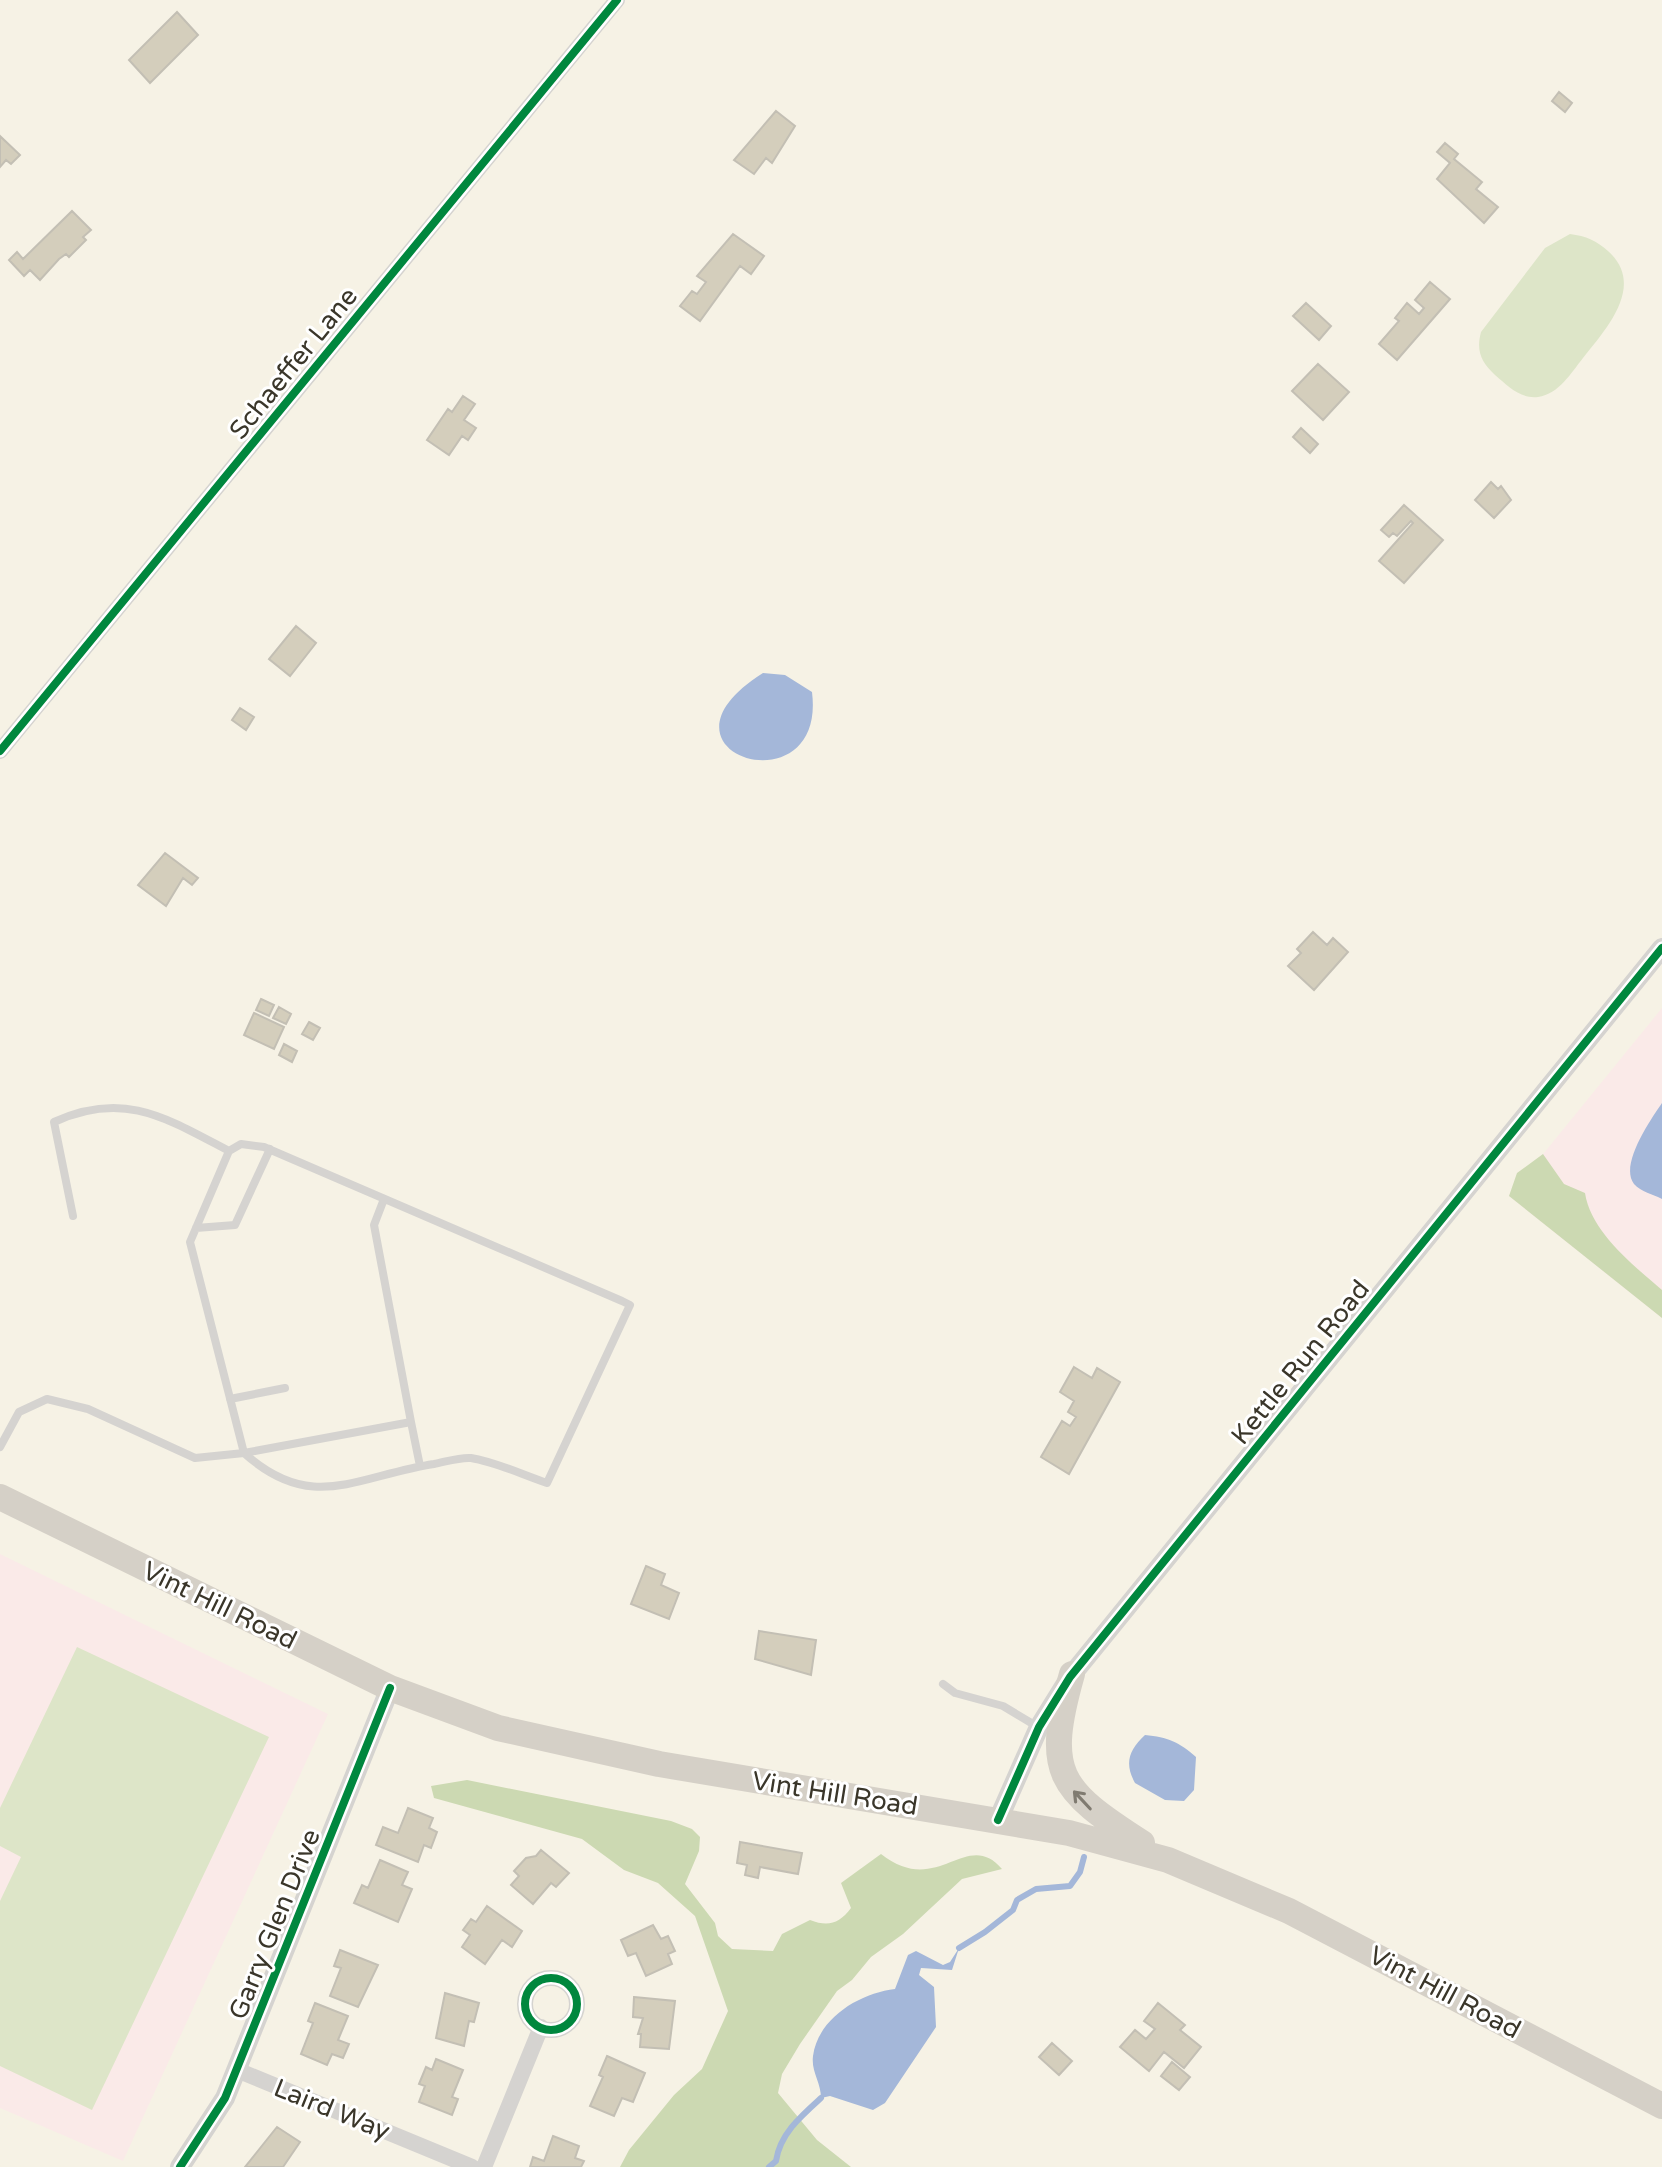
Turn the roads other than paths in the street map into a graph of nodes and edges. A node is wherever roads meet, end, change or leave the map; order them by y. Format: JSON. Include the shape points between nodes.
{"nodes":[{"id":1,"x":617,"y":0,"type":"edge"},
{"id":2,"x":0,"y":751,"type":"edge"},
{"id":3,"x":1662,"y":948,"type":"edge"},
{"id":4,"x":270,"y":1149,"type":"junction"},
{"id":5,"x":229,"y":1151,"type":"junction"},
{"id":6,"x":384,"y":1199,"type":"junction"},
{"id":7,"x":73,"y":1216,"type":"dead end"},
{"id":8,"x":196,"y":1228,"type":"junction"},
{"id":9,"x":285,"y":1388,"type":"dead end"},
{"id":10,"x":230,"y":1399,"type":"junction"},
{"id":11,"x":411,"y":1422,"type":"junction"},
{"id":12,"x":0,"y":1447,"type":"edge"},
{"id":13,"x":244,"y":1453,"type":"junction"},
{"id":14,"x":420,"y":1466,"type":"junction"},
{"id":15,"x":0,"y":1497,"type":"edge"},
{"id":16,"x":1072,"y":1674,"type":"junction"},
{"id":17,"x":943,"y":1684,"type":"dead end"},
{"id":18,"x":390,"y":1688,"type":"junction"},
{"id":19,"x":1039,"y":1727,"type":"junction"},
{"id":20,"x":998,"y":1820,"type":"junction"},
{"id":21,"x":1168,"y":1860,"type":"junction"},
{"id":22,"x":541,"y":2027,"type":"dead end"},
{"id":23,"x":237,"y":2070,"type":"junction"},
{"id":24,"x":1662,"y":2106,"type":"edge"},
{"id":25,"x":180,"y":2167,"type":"edge"},
{"id":26,"x":472,"y":2167,"type":"edge"},
{"id":27,"x":484,"y":2167,"type":"edge"}],
"edges":[{"from":1,"to":2,"type":"street","name":"Schaeffer Lane"},
{"from":3,"to":16,"type":"street","name":"Kettle Run Road"},
{"from":4,"to":5,"type":"lane","via":[[241,1144]]},
{"from":4,"to":6,"type":"lane"},
{"from":4,"to":8,"type":"lane","via":[[235,1225]]},
{"from":5,"to":7,"type":"lane","via":[[128,1106],[85,1107],[54,1122]]},
{"from":5,"to":8,"type":"lane"},
{"from":6,"to":11,"type":"lane","via":[[374,1225]]},
{"from":6,"to":14,"type":"lane","via":[[630,1305],[547,1483],[469,1458]]},
{"from":8,"to":10,"type":"lane","via":[[190,1242]]},
{"from":9,"to":10,"type":"lane"},
{"from":10,"to":13,"type":"lane"},
{"from":11,"to":13,"type":"lane"},
{"from":11,"to":14,"type":"lane"},
{"from":12,"to":13,"type":"lane","via":[[19,1412],[47,1399],[88,1409],[195,1458]]},
{"from":13,"to":14,"type":"lane","via":[[269,1476],[299,1487],[333,1487]]},
{"from":15,"to":18,"type":"main road","name":"Vint Hill Road"},
{"from":16,"to":19,"type":"street","name":"Kettle Run Road"},
{"from":21,"to":16,"type":"main road","one_way":true,"via":[[1087,1807],[1068,1784],[1058,1739]]},
{"from":17,"to":19,"type":"lane","via":[[952,1692],[1003,1706]]},
{"from":18,"to":20,"type":"main road","name":"Vint Hill Road","via":[[498,1728],[561,1744]]},
{"from":18,"to":23,"type":"street","name":"Garry Glen Drive"},
{"from":19,"to":20,"type":"street","name":"Kettle Run Road"},
{"from":20,"to":21,"type":"main road","name":"Vint Hill Road"},
{"from":21,"to":24,"type":"main road","name":"Vint Hill Road","via":[[1289,1911]]},
{"from":22,"to":27,"type":"street"},
{"from":23,"to":25,"type":"street","name":"Garry Glen Drive"},
{"from":23,"to":26,"type":"street","name":"Laird Way"}]}
